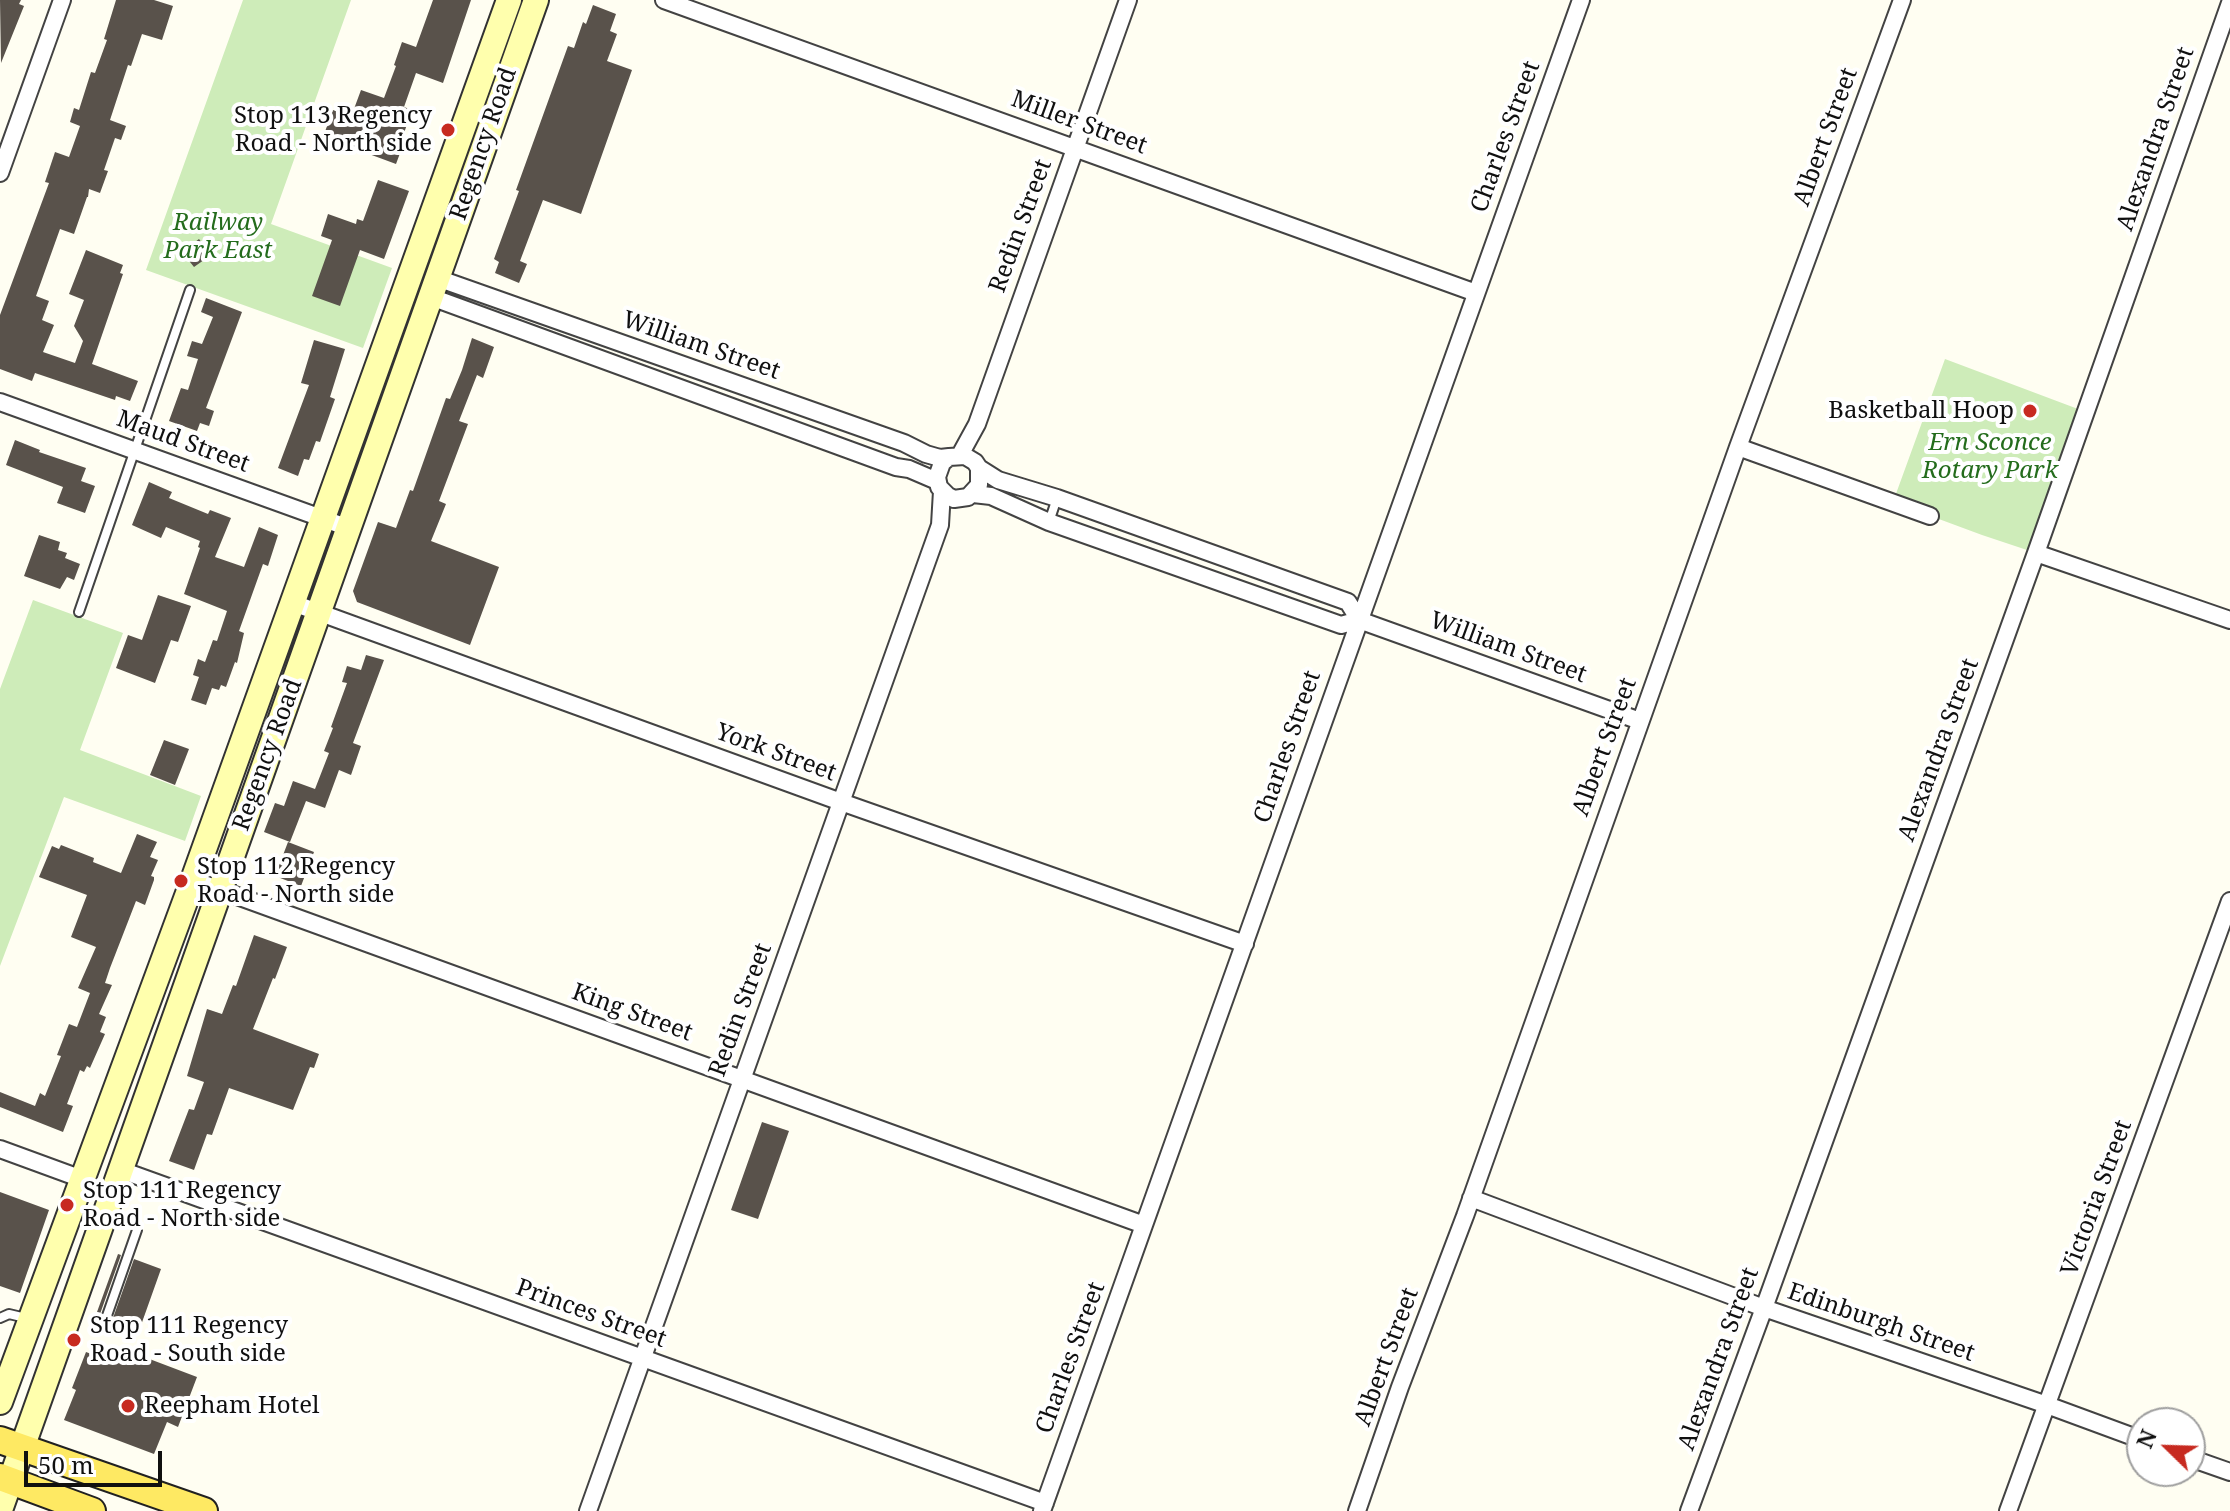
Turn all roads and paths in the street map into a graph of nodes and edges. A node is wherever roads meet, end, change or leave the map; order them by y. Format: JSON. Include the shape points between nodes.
{"nodes":[{"id":1,"x":62,"y":0,"type":"edge"},
{"id":2,"x":509,"y":0,"type":"edge"},
{"id":3,"x":536,"y":0,"type":"edge"},
{"id":4,"x":664,"y":0,"type":"edge"},
{"id":5,"x":1128,"y":0,"type":"edge"},
{"id":6,"x":1581,"y":0,"type":"edge"},
{"id":7,"x":1902,"y":0,"type":"edge"},
{"id":8,"x":2230,"y":3,"type":"edge"},
{"id":9,"x":1075,"y":147,"type":"junction"},
{"id":10,"x":0,"y":173,"type":"edge"},
{"id":11,"x":434,"y":288,"type":"junction"},
{"id":12,"x":190,"y":290,"type":"dead end"},
{"id":13,"x":475,"y":292,"type":"junction"},
{"id":14,"x":1476,"y":293,"type":"junction"},
{"id":15,"x":468,"y":311,"type":"junction"},
{"id":16,"x":543,"y":315,"type":"junction"},
{"id":17,"x":536,"y":335,"type":"junction"},
{"id":18,"x":0,"y":402,"type":"edge"},
{"id":19,"x":904,"y":443,"type":"junction"},
{"id":20,"x":1738,"y":447,"type":"junction"},
{"id":21,"x":135,"y":450,"type":"junction"},
{"id":22,"x":966,"y":460,"type":"junction"},
{"id":23,"x":896,"y":467,"type":"junction"},
{"id":24,"x":939,"y":486,"type":"junction"},
{"id":25,"x":967,"y":496,"type":"junction"},
{"id":26,"x":1057,"y":498,"type":"junction"},
{"id":27,"x":1930,"y":516,"type":"dead end"},
{"id":28,"x":323,"y":518,"type":"junction"},
{"id":29,"x":1049,"y":522,"type":"junction"},
{"id":30,"x":940,"y":525,"type":"junction"},
{"id":31,"x":349,"y":528,"type":"junction"},
{"id":32,"x":2036,"y":553,"type":"junction"},
{"id":33,"x":1291,"y":582,"type":"junction"},
{"id":34,"x":293,"y":603,"type":"junction"},
{"id":35,"x":1284,"y":605,"type":"junction"},
{"id":36,"x":319,"y":611,"type":"junction"},
{"id":37,"x":79,"y":612,"type":"dead end"},
{"id":38,"x":1359,"y":620,"type":"junction"},
{"id":39,"x":2230,"y":620,"type":"edge"},
{"id":40,"x":1640,"y":721,"type":"junction"},
{"id":41,"x":841,"y":802,"type":"junction"},
{"id":42,"x":193,"y":880,"type":"junction"},
{"id":43,"x":220,"y":890,"type":"junction"},
{"id":44,"x":2230,"y":901,"type":"edge"},
{"id":45,"x":1245,"y":944,"type":"junction"},
{"id":46,"x":742,"y":1079,"type":"junction"},
{"id":47,"x":0,"y":1149,"type":"edge"},
{"id":48,"x":121,"y":1170,"type":"junction"},
{"id":49,"x":82,"y":1179,"type":"junction"},
{"id":50,"x":1471,"y":1198,"type":"junction"},
{"id":51,"x":1144,"y":1225,"type":"junction"},
{"id":52,"x":137,"y":1230,"type":"dead end"},
{"id":53,"x":1764,"y":1308,"type":"junction"},
{"id":54,"x":0,"y":1318,"type":"edge"},
{"id":55,"x":31,"y":1320,"type":"junction"},
{"id":56,"x":103,"y":1327,"type":"dead end"},
{"id":57,"x":643,"y":1358,"type":"junction"},
{"id":58,"x":0,"y":1402,"type":"edge"},
{"id":59,"x":2047,"y":1405,"type":"junction"},
{"id":60,"x":2126,"y":1434,"type":"edge"},
{"id":61,"x":11,"y":1444,"type":"edge"},
{"id":62,"x":2206,"y":1464,"type":"edge"},
{"id":63,"x":2230,"y":1472,"type":"edge"},
{"id":64,"x":5,"y":1479,"type":"edge"},
{"id":65,"x":1044,"y":1507,"type":"edge"},
{"id":66,"x":0,"y":1510,"type":"edge"},
{"id":67,"x":86,"y":1510,"type":"edge"},
{"id":68,"x":199,"y":1510,"type":"edge"},
{"id":69,"x":588,"y":1511,"type":"edge"},
{"id":70,"x":1357,"y":1511,"type":"edge"},
{"id":71,"x":1689,"y":1511,"type":"edge"},
{"id":72,"x":2008,"y":1511,"type":"edge"}],
"edges":[{"from":1,"to":10,"type":"street"},
{"from":2,"to":28,"type":"main road","name":"Regency Road"},
{"from":3,"to":11,"type":"main road","name":"Regency Road"},
{"from":4,"to":9,"type":"street","name":"Miller Street"},
{"from":5,"to":9,"type":"street","name":"Redin Street"},
{"from":6,"to":14,"type":"street","name":"Charles Street"},
{"from":7,"to":20,"type":"street","name":"Albert Street"},
{"from":8,"to":32,"type":"street","name":"Alexandra Street"},
{"from":9,"to":14,"type":"street","name":"Miller Street"},
{"from":9,"to":22,"type":"street","name":"Redin Street"},
{"from":11,"to":13,"type":"street","name":"William Street"},
{"from":11,"to":15,"type":"street","name":"William Street"},
{"from":11,"to":31,"type":"main road","name":"Regency Road"},
{"from":12,"to":21,"type":"lane"},
{"from":13,"to":15,"type":"lane"},
{"from":13,"to":16,"type":"street","name":"William Street"},
{"from":14,"to":38,"type":"street","name":"Charles Street"},
{"from":15,"to":17,"type":"street","name":"William Street"},
{"from":16,"to":17,"type":"lane"},
{"from":16,"to":19,"type":"street","name":"William Street"},
{"from":17,"to":23,"type":"street","name":"William Street"},
{"from":18,"to":21,"type":"street","name":"Maud Street"},
{"from":19,"to":22,"type":"street","name":"William Street","via":[[940,458]]},
{"from":19,"to":23,"type":"lane"},
{"from":20,"to":27,"type":"street"},
{"from":20,"to":40,"type":"street","name":"Albert Street"},
{"from":21,"to":28,"type":"street","name":"Maud Street"},
{"from":21,"to":37,"type":"lane"},
{"from":22,"to":24,"type":"street","via":[[939,467]]},
{"from":22,"to":25,"type":"street","via":[[981,473],[979,485]]},
{"from":22,"to":26,"type":"street","name":"William Street","via":[[998,480]]},
{"from":23,"to":24,"type":"street","name":"William Street"},
{"from":24,"to":25,"type":"street","via":[[954,499]]},
{"from":24,"to":30,"type":"street","name":"Redin Street"},
{"from":25,"to":29,"type":"street","name":"William Street","via":[[991,496]]},
{"from":25,"to":30,"type":"street","name":"Redin Street"},
{"from":26,"to":29,"type":"lane"},
{"from":26,"to":33,"type":"street","name":"William Street"},
{"from":28,"to":31,"type":"street","name":"Maud Street"},
{"from":28,"to":34,"type":"main road","name":"Regency Road"},
{"from":29,"to":35,"type":"street","name":"William Street"},
{"from":30,"to":41,"type":"street","name":"Redin Street"},
{"from":31,"to":36,"type":"main road","name":"Regency Road"},
{"from":32,"to":39,"type":"street"},
{"from":32,"to":53,"type":"street","name":"Alexandra Street"},
{"from":33,"to":35,"type":"lane"},
{"from":33,"to":38,"type":"street","name":"William Street","via":[[1348,602]]},
{"from":34,"to":36,"type":"street","name":"York Street"},
{"from":34,"to":42,"type":"main road","name":"Regency Road"},
{"from":35,"to":38,"type":"street","name":"William Street","via":[[1341,625]]},
{"from":36,"to":41,"type":"street","name":"York Street"},
{"from":36,"to":43,"type":"main road","name":"Regency Road"},
{"from":38,"to":40,"type":"street","name":"William Street"},
{"from":38,"to":45,"type":"street","name":"Charles Street"},
{"from":40,"to":50,"type":"street","name":"Albert Street"},
{"from":41,"to":45,"type":"street","name":"York Street"},
{"from":41,"to":46,"type":"street","name":"Redin Street"},
{"from":42,"to":43,"type":"street","name":"King Street"},
{"from":42,"to":49,"type":"main road","name":"Regency Road"},
{"from":43,"to":46,"type":"street","name":"King Street"},
{"from":43,"to":48,"type":"main road","name":"Regency Road"},
{"from":44,"to":59,"type":"street","name":"Victoria Street"},
{"from":45,"to":51,"type":"street","name":"Charles Street"},
{"from":46,"to":51,"type":"street","name":"King Street"},
{"from":46,"to":57,"type":"street","name":"Redin Street"},
{"from":47,"to":49,"type":"street"},
{"from":48,"to":57,"type":"street","name":"Princes Street"},
{"from":48,"to":61,"type":"main road","name":"Regency Road"},
{"from":49,"to":55,"type":"main road","name":"Regency Road"},
{"from":50,"to":53,"type":"street","name":"Edinburgh Street"},
{"from":50,"to":70,"type":"street","name":"Albert Street"},
{"from":51,"to":65,"type":"street","name":"Charles Street"},
{"from":52,"to":56,"type":"lane"},
{"from":53,"to":59,"type":"street","name":"Edinburgh Street"},
{"from":53,"to":71,"type":"street","name":"Alexandra Street"},
{"from":54,"to":55,"type":"lane","via":[[9,1314]]},
{"from":55,"to":58,"type":"main road","name":"Regency Road"},
{"from":57,"to":65,"type":"street","name":"Princes Street"},
{"from":57,"to":69,"type":"street","name":"Redin Street"},
{"from":59,"to":60,"type":"street","name":"Edinburgh Street"},
{"from":59,"to":72,"type":"street","name":"Victoria Street"},
{"from":61,"to":64,"type":"main road","name":"Regency Road"},
{"from":61,"to":68,"type":"main road"},
{"from":62,"to":63,"type":"street"},
{"from":64,"to":66,"type":"main road","name":"Regency Road"},
{"from":64,"to":67,"type":"main road"}]}
